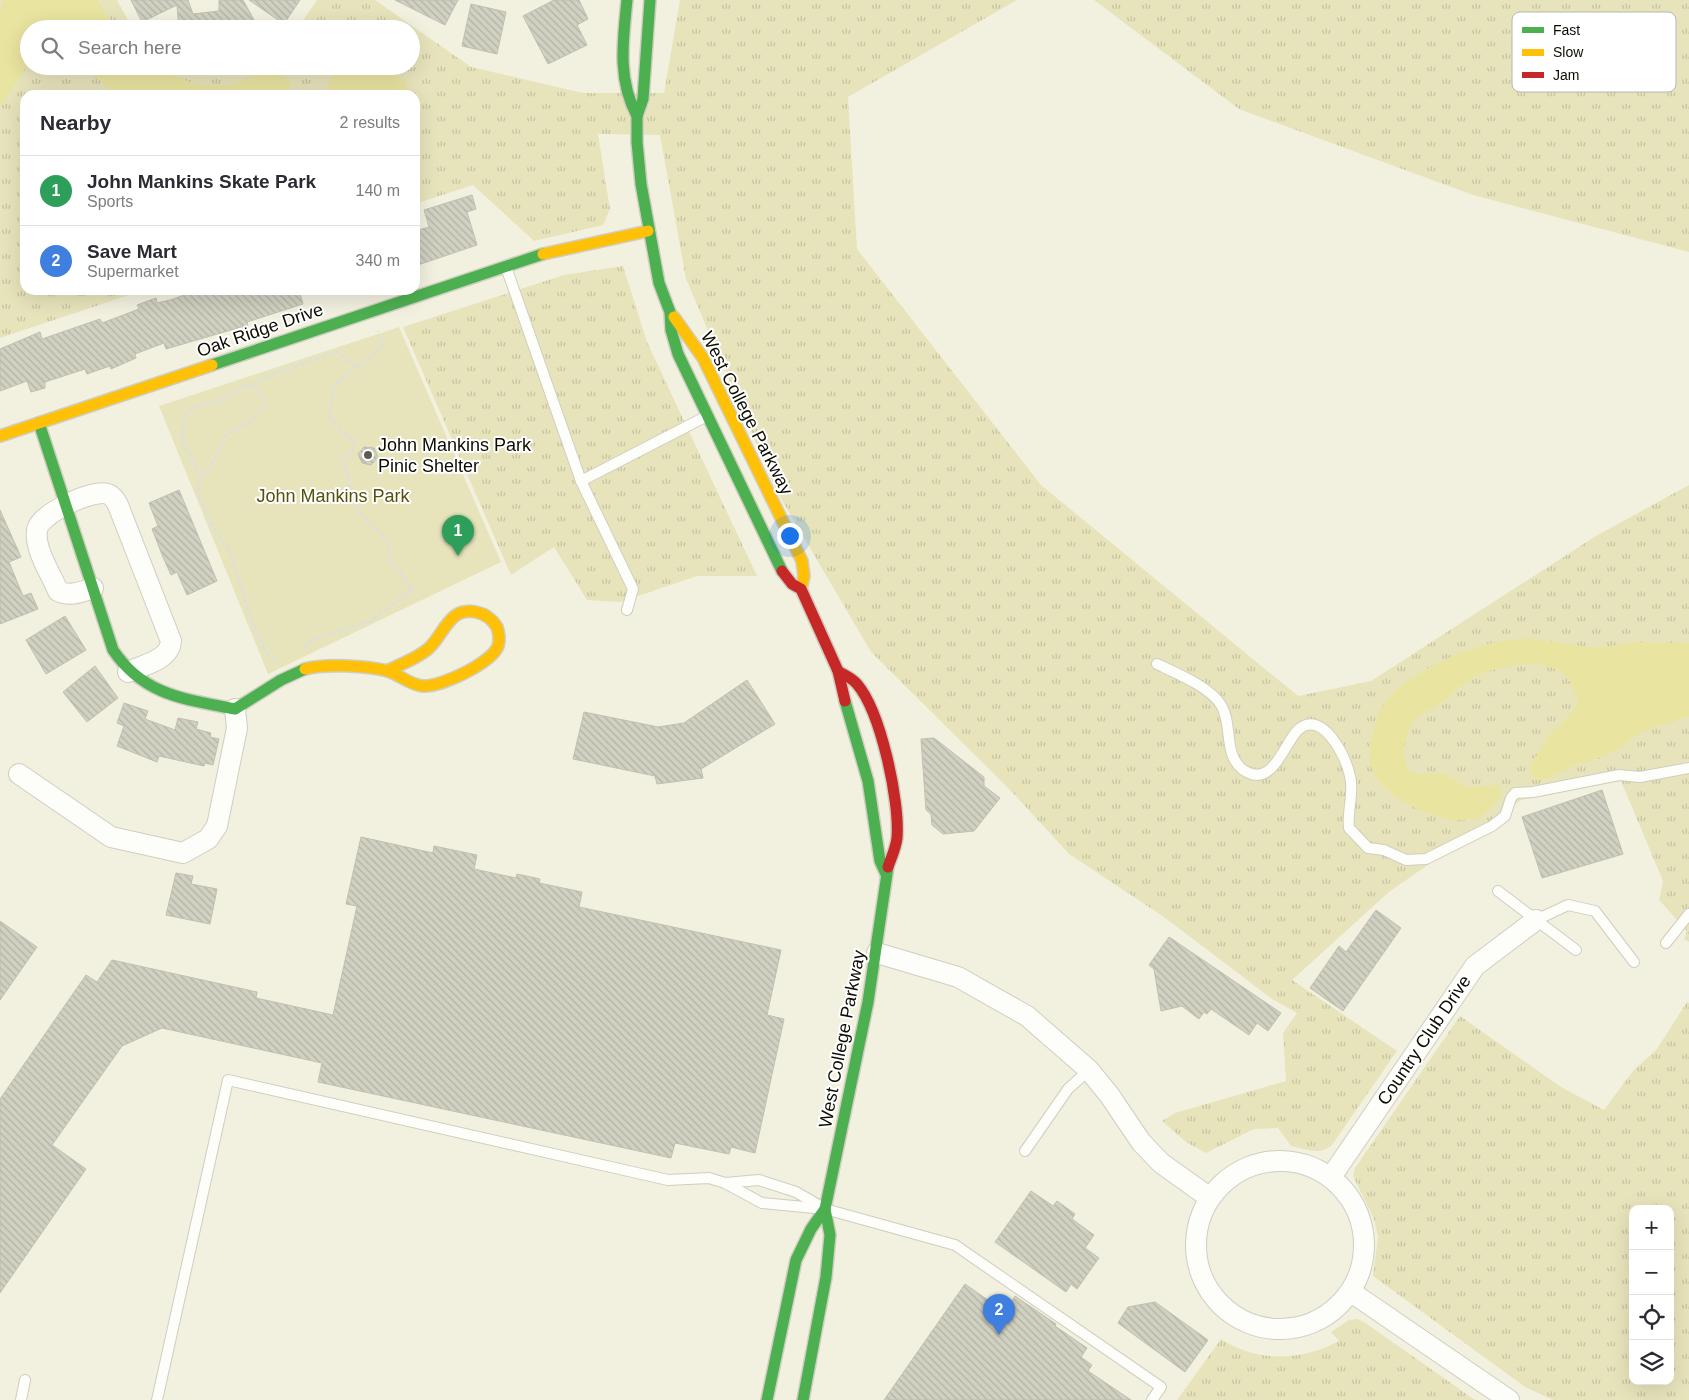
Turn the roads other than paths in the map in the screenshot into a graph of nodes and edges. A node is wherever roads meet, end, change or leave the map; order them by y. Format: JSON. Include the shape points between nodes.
{"nodes":[{"id":1,"x":627,"y":0,"type":"edge"},
{"id":2,"x":650,"y":0,"type":"edge"},
{"id":3,"x":637,"y":116,"type":"junction"},
{"id":4,"x":648,"y":231,"type":"junction"},
{"id":5,"x":506,"y":266,"type":"junction"},
{"id":6,"x":670,"y":312,"type":"junction"},
{"id":7,"x":707,"y":416,"type":"junction"},
{"id":8,"x":39,"y":423,"type":"junction"},
{"id":9,"x":0,"y":436,"type":"edge"},
{"id":10,"x":581,"y":481,"type":"junction"},
{"id":11,"x":65,"y":505,"type":"junction"},
{"id":12,"x":93,"y":588,"type":"junction"},
{"id":13,"x":800,"y":589,"type":"junction"},
{"id":14,"x":627,"y":610,"type":"dead end"},
{"id":15,"x":1157,"y":664,"type":"dead end"},
{"id":16,"x":838,"y":671,"type":"junction"},
{"id":17,"x":128,"y":672,"type":"junction"},
{"id":18,"x":387,"y":672,"type":"junction"},
{"id":19,"x":235,"y":709,"type":"junction"},
{"id":20,"x":1689,"y":768,"type":"edge"},
{"id":21,"x":19,"y":774,"type":"dead end"},
{"id":22,"x":886,"y":874,"type":"junction"},
{"id":23,"x":1498,"y":891,"type":"dead end"},
{"id":24,"x":1689,"y":914,"type":"edge"},
{"id":25,"x":1536,"y":920,"type":"junction"},
{"id":26,"x":1666,"y":943,"type":"dead end"},
{"id":27,"x":1576,"y":950,"type":"dead end"},
{"id":28,"x":877,"y":953,"type":"junction"},
{"id":29,"x":1634,"y":962,"type":"dead end"},
{"id":30,"x":1089,"y":1070,"type":"junction"},
{"id":31,"x":1025,"y":1151,"type":"dead end"},
{"id":32,"x":1331,"y":1177,"type":"junction"},
{"id":33,"x":725,"y":1183,"type":"junction"},
{"id":34,"x":1210,"y":1198,"type":"junction"},
{"id":35,"x":825,"y":1209,"type":"junction"},
{"id":36,"x":1351,"y":1292,"type":"junction"},
{"id":37,"x":25,"y":1380,"type":"dead end"},
{"id":38,"x":21,"y":1400,"type":"edge"},
{"id":39,"x":157,"y":1400,"type":"edge"},
{"id":40,"x":767,"y":1400,"type":"edge"},
{"id":41,"x":803,"y":1400,"type":"edge"},
{"id":42,"x":1152,"y":1400,"type":"edge"},
{"id":43,"x":1510,"y":1400,"type":"edge"}],
"edges":[{"from":1,"to":3,"type":"street","name":"West College Parkway","via":[[624,90]]},
{"from":2,"to":3,"type":"street","name":"West College Parkway","via":[[643,99]]},
{"from":3,"to":4,"type":"street","name":"West College Parkway"},
{"from":4,"to":5,"type":"street","name":"Oak Ridge Drive","via":[[540,255]]},
{"from":4,"to":6,"type":"street","name":"West College Parkway","via":[[659,283]]},
{"from":5,"to":8,"type":"street","name":"Oak Ridge Drive"},
{"from":5,"to":10,"type":"lane"},
{"from":6,"to":7,"type":"street","name":"West College Parkway","via":[[678,354]]},
{"from":6,"to":13,"type":"street","name":"West College Parkway","via":[[703,358],[802,561],[804,576]]},
{"from":7,"to":10,"type":"lane"},
{"from":7,"to":13,"type":"street","name":"West College Parkway","via":[[783,574]]},
{"from":8,"to":9,"type":"street","name":"Oak Ridge Drive"},
{"from":8,"to":11,"type":"street"},
{"from":10,"to":14,"type":"lane","via":[[633,589]]},
{"from":11,"to":12,"type":"street"},
{"from":11,"to":12,"type":"street","via":[[38,524],[38,546],[58,591],[75,594]]},
{"from":11,"to":17,"type":"street","via":[[98,493],[107,493],[114,498],[171,641],[166,655]]},
{"from":12,"to":17,"type":"street","via":[[113,650]]},
{"from":13,"to":16,"type":"street","name":"West College Parkway"},
{"from":15,"to":20,"type":"lane","via":[[1218,700],[1226,720],[1231,751],[1245,770],[1257,773],[1268,770],[1280,760],[1295,733],[1306,726],[1318,726],[1324,730],[1338,745],[1350,774],[1349,828],[1368,848],[1384,850],[1406,860],[1426,858],[1492,826],[1505,816],[1515,792],[1534,792],[1619,775],[1640,777]]},
{"from":16,"to":22,"type":"street","name":"West College Parkway","via":[[868,781],[879,854]]},
{"from":16,"to":22,"type":"street","name":"West College Parkway","via":[[858,686],[882,744],[897,833],[896,852]]},
{"from":17,"to":19,"type":"street","via":[[150,688]]},
{"from":18,"to":18,"type":"street","via":[[421,686],[444,681],[487,659],[494,652],[500,632],[489,615],[477,610],[460,612],[444,626],[427,650]]},
{"from":18,"to":19,"type":"street","via":[[312,666]]},
{"from":19,"to":21,"type":"street","via":[[237,728],[217,826],[208,839],[183,852],[111,837]]},
{"from":22,"to":28,"type":"street","name":"West College Parkway"},
{"from":23,"to":25,"type":"lane"},
{"from":24,"to":26,"type":"lane"},
{"from":25,"to":27,"type":"lane"},
{"from":25,"to":29,"type":"lane","via":[[1568,905],[1594,911]]},
{"from":25,"to":32,"type":"street","name":"Country Club Drive","via":[[1475,966]]},
{"from":28,"to":30,"type":"street","via":[[958,977],[1027,1016]]},
{"from":28,"to":35,"type":"street","name":"West College Parkway"},
{"from":30,"to":31,"type":"lane","via":[[1068,1089]]},
{"from":30,"to":34,"type":"street","via":[[1141,1142],[1180,1179]]},
{"from":32,"to":34,"type":"street","via":[[1311,1166],[1289,1161],[1266,1162],[1244,1169]]},
{"from":32,"to":36,"type":"street","via":[[1346,1192],[1364,1230],[1360,1274]]},
{"from":33,"to":35,"type":"lane","via":[[762,1203]]},
{"from":33,"to":35,"type":"lane","via":[[760,1180],[796,1192]]},
{"from":33,"to":39,"type":"lane","via":[[709,1178],[668,1180],[228,1080]]},
{"from":34,"to":36,"type":"street","via":[[1200,1218],[1197,1262],[1205,1283],[1233,1316],[1254,1326],[1275,1330],[1297,1328],[1318,1321]]},
{"from":35,"to":40,"type":"street","name":"West College Parkway","via":[[796,1260]]},
{"from":35,"to":41,"type":"street","name":"West College Parkway","via":[[830,1235],[826,1276]]},
{"from":35,"to":42,"type":"lane","via":[[955,1245],[1161,1387]]},
{"from":36,"to":43,"type":"street"},
{"from":37,"to":38,"type":"lane"}]}
